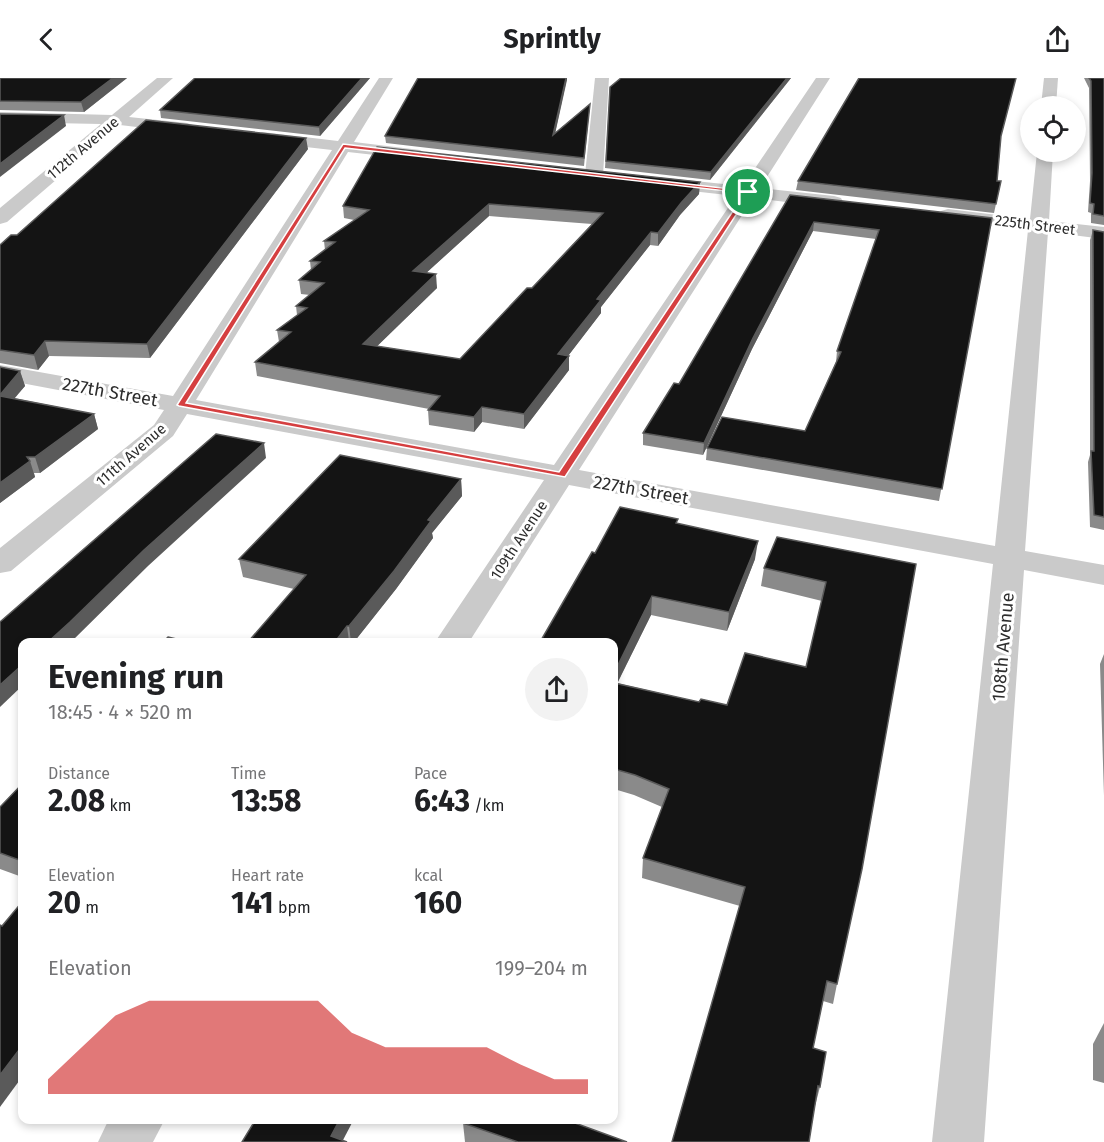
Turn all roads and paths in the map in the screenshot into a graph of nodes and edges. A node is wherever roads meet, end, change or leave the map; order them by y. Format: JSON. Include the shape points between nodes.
{"nodes":[{"id":1,"x":166,"y":78,"type":"edge"},
{"id":2,"x":386,"y":78,"type":"edge"},
{"id":3,"x":602,"y":78,"type":"edge"},
{"id":4,"x":823,"y":78,"type":"edge"},
{"id":5,"x":1051,"y":78,"type":"edge"},
{"id":6,"x":1050,"y":96,"type":"edge"},
{"id":7,"x":0,"y":117,"type":"edge"},
{"id":8,"x":116,"y":120,"type":"junction"},
{"id":9,"x":201,"y":130,"type":"edge"},
{"id":10,"x":247,"y":135,"type":"edge"},
{"id":11,"x":343,"y":146,"type":"junction"},
{"id":12,"x":434,"y":156,"type":"edge"},
{"id":13,"x":1044,"y":162,"type":"edge"},
{"id":14,"x":594,"y":175,"type":"edge"},
{"id":15,"x":641,"y":180,"type":"edge"},
{"id":16,"x":748,"y":192,"type":"junction"},
{"id":17,"x":853,"y":204,"type":"edge"},
{"id":18,"x":934,"y":213,"type":"edge"},
{"id":19,"x":0,"y":218,"type":"edge"},
{"id":20,"x":1038,"y":225,"type":"junction"},
{"id":21,"x":1104,"y":233,"type":"edge"},
{"id":22,"x":0,"y":372,"type":"edge"},
{"id":23,"x":181,"y":405,"type":"junction"},
{"id":24,"x":562,"y":475,"type":"junction"},
{"id":25,"x":1010,"y":558,"type":"junction"},
{"id":26,"x":0,"y":564,"type":"edge"},
{"id":27,"x":1104,"y":575,"type":"edge"},
{"id":28,"x":456,"y":638,"type":"edge"},
{"id":29,"x":136,"y":1124,"type":"edge"},
{"id":30,"x":124,"y":1142,"type":"edge"},
{"id":31,"x":958,"y":1142,"type":"edge"}],
"edges":[{"from":1,"to":8,"type":"street","name":"112th Avenue"},
{"from":2,"to":11,"type":"street","name":"111th Avenue"},
{"from":3,"to":14,"type":"street"},
{"from":4,"to":16,"type":"street","name":"109th Avenue"},
{"from":5,"to":6,"type":"street"},
{"from":7,"to":8,"type":"street"},
{"from":8,"to":9,"type":"street"},
{"from":8,"to":19,"type":"street","name":"112th Avenue"},
{"from":10,"to":11,"type":"street"},
{"from":11,"to":12,"type":"street"},
{"from":11,"to":23,"type":"street","name":"111th Avenue"},
{"from":13,"to":20,"type":"street","name":"108th Avenue"},
{"from":15,"to":16,"type":"street"},
{"from":16,"to":17,"type":"street"},
{"from":16,"to":24,"type":"street","name":"109th Avenue"},
{"from":18,"to":20,"type":"street","name":"225th Street"},
{"from":20,"to":21,"type":"street","name":"225th Street"},
{"from":20,"to":25,"type":"street","name":"108th Avenue"},
{"from":22,"to":23,"type":"street","name":"227th Street"},
{"from":23,"to":24,"type":"street","name":"227th Street"},
{"from":23,"to":26,"type":"street","name":"111th Avenue","via":[[164,430]]},
{"from":24,"to":25,"type":"street","name":"227th Street"},
{"from":24,"to":28,"type":"street","name":"109th Avenue"},
{"from":25,"to":27,"type":"street","name":"227th Street"},
{"from":25,"to":31,"type":"street","name":"108th Avenue"},
{"from":29,"to":30,"type":"street"}]}
